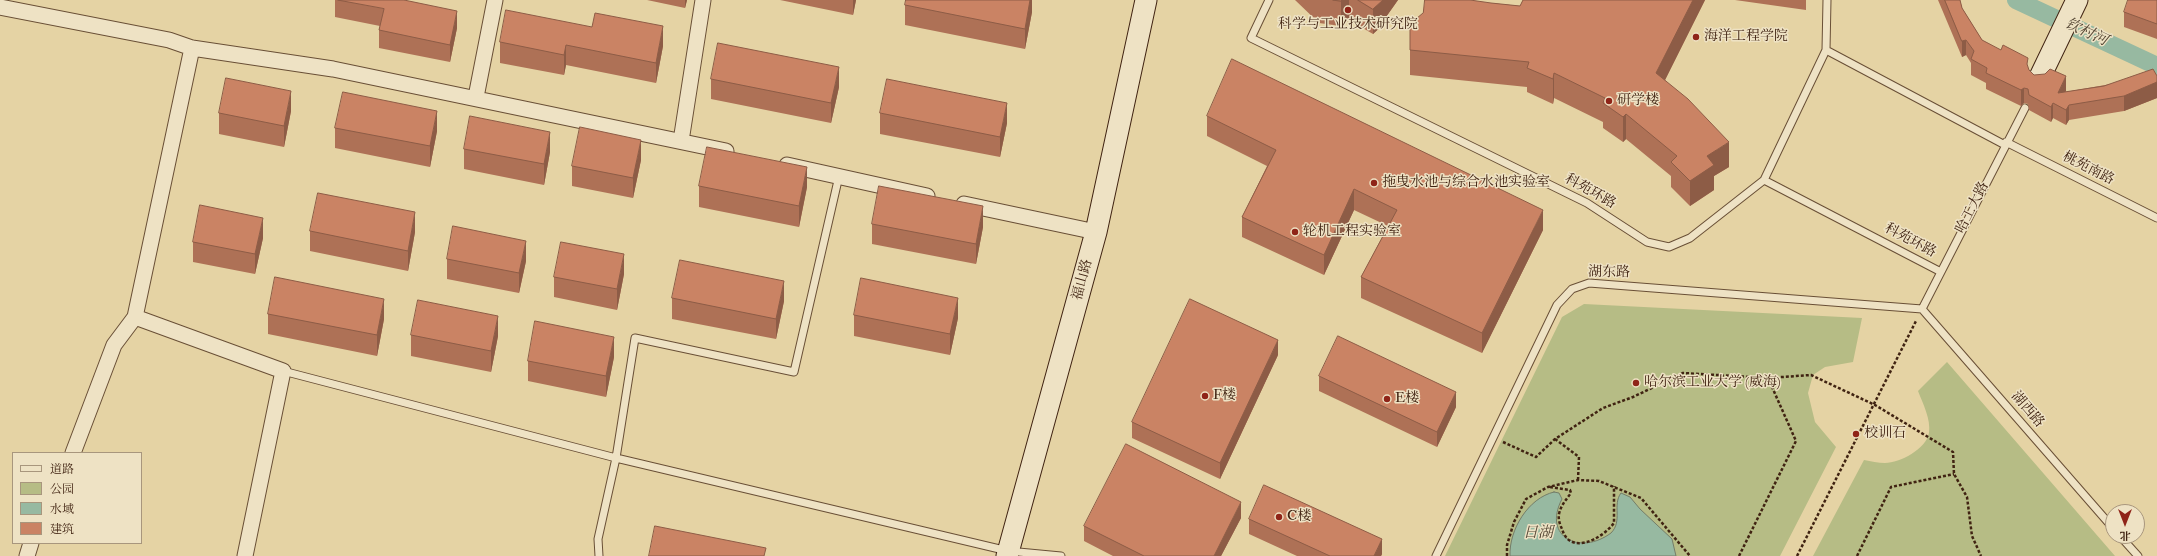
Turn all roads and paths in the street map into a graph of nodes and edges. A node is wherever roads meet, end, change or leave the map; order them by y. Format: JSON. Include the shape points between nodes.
{"nodes":[{"id":1,"x":495,"y":0,"type":"edge"},
{"id":2,"x":703,"y":0,"type":"edge"},
{"id":3,"x":1146,"y":0,"type":"edge"},
{"id":4,"x":1269,"y":0,"type":"edge"},
{"id":5,"x":1827,"y":0,"type":"edge"},
{"id":6,"x":2076,"y":3,"type":"edge"},
{"id":7,"x":0,"y":7,"type":"edge"},
{"id":8,"x":192,"y":48,"type":"junction"},
{"id":9,"x":1826,"y":50,"type":"junction"},
{"id":10,"x":2039,"y":79,"type":"edge"},
{"id":11,"x":476,"y":97,"type":"junction"},
{"id":12,"x":2025,"y":108,"type":"dead end"},
{"id":13,"x":680,"y":141,"type":"junction"},
{"id":14,"x":2006,"y":144,"type":"junction"},
{"id":15,"x":741,"y":154,"type":"edge"},
{"id":16,"x":771,"y":161,"type":"edge"},
{"id":17,"x":838,"y":176,"type":"junction"},
{"id":18,"x":1764,"y":180,"type":"junction"},
{"id":19,"x":2157,"y":218,"type":"edge"},
{"id":20,"x":1096,"y":232,"type":"junction"},
{"id":21,"x":1941,"y":272,"type":"junction"},
{"id":22,"x":1922,"y":309,"type":"junction"},
{"id":23,"x":135,"y":317,"type":"junction"},
{"id":24,"x":283,"y":371,"type":"junction"},
{"id":25,"x":1768,"y":378,"type":"junction"},
{"id":26,"x":1875,"y":405,"type":"junction"},
{"id":27,"x":1494,"y":437,"type":"junction"},
{"id":28,"x":1555,"y":439,"type":"junction"},
{"id":29,"x":73,"y":452,"type":"edge"},
{"id":30,"x":616,"y":458,"type":"junction"},
{"id":31,"x":1954,"y":474,"type":"junction"},
{"id":32,"x":1578,"y":480,"type":"junction"},
{"id":33,"x":1614,"y":486,"type":"junction"},
{"id":34,"x":1548,"y":487,"type":"junction"},
{"id":35,"x":2105,"y":519,"type":"edge"},
{"id":36,"x":31,"y":544,"type":"edge"},
{"id":37,"x":2127,"y":544,"type":"edge"},
{"id":38,"x":1007,"y":554,"type":"edge"},
{"id":39,"x":27,"y":556,"type":"edge"},
{"id":40,"x":245,"y":556,"type":"edge"},
{"id":41,"x":599,"y":556,"type":"edge"},
{"id":42,"x":1061,"y":556,"type":"edge"},
{"id":43,"x":1436,"y":556,"type":"edge"},
{"id":44,"x":1507,"y":556,"type":"edge"},
{"id":45,"x":1690,"y":556,"type":"edge"},
{"id":46,"x":1738,"y":556,"type":"edge"},
{"id":47,"x":1797,"y":556,"type":"edge"},
{"id":48,"x":1857,"y":556,"type":"edge"},
{"id":49,"x":1981,"y":556,"type":"edge"},
{"id":50,"x":2138,"y":556,"type":"edge"}],
"edges":[{"from":1,"to":11,"type":"street"},
{"from":2,"to":13,"type":"street"},
{"from":3,"to":20,"type":"main road","name":"福山路"},
{"from":4,"to":18,"type":"lane","name":"科苑环路","via":[[1251,38],[1587,203],[1646,242],[1668,247],[1690,238]]},
{"from":5,"to":9,"type":"lane"},
{"from":6,"to":10,"type":"main road"},
{"from":7,"to":8,"type":"street","via":[[170,40]]},
{"from":8,"to":11,"type":"street","via":[[333,69]]},
{"from":8,"to":23,"type":"street"},
{"from":9,"to":14,"type":"lane"},
{"from":9,"to":18,"type":"lane"},
{"from":11,"to":13,"type":"street"},
{"from":12,"to":14,"type":"lane","name":"哈工大路"},
{"from":13,"to":15,"type":"street"},
{"from":14,"to":19,"type":"lane","name":"桃苑南路"},
{"from":14,"to":21,"type":"lane","name":"哈工大路"},
{"from":16,"to":17,"type":"street"},
{"from":17,"to":20,"type":"street"},
{"from":17,"to":30,"type":"lane","via":[[794,372],[635,338]]},
{"from":18,"to":21,"type":"lane","name":"科苑环路"},
{"from":20,"to":38,"type":"main road","name":"福山路"},
{"from":21,"to":22,"type":"lane","name":"哈工大路"},
{"from":22,"to":26,"type":"path"},
{"from":22,"to":27,"type":"lane","name":"湖东路","via":[[1589,283],[1572,289],[1557,305]]},
{"from":22,"to":35,"type":"lane","name":"湖西路"},
{"from":23,"to":24,"type":"street"},
{"from":23,"to":29,"type":"street","via":[[114,345]]},
{"from":24,"to":30,"type":"lane"},
{"from":24,"to":40,"type":"street"},
{"from":25,"to":26,"type":"path","via":[[1811,375]]},
{"from":25,"to":28,"type":"path","via":[[1683,373],[1603,408]]},
{"from":25,"to":46,"type":"path","via":[[1796,441]]},
{"from":26,"to":31,"type":"path","via":[[1953,452]]},
{"from":26,"to":47,"type":"path"},
{"from":27,"to":28,"type":"path","via":[[1536,457]]},
{"from":27,"to":43,"type":"lane","name":"湖东路"},
{"from":28,"to":32,"type":"path","via":[[1579,457]]},
{"from":30,"to":38,"type":"lane"},
{"from":30,"to":41,"type":"lane","via":[[598,539]]},
{"from":31,"to":48,"type":"path","via":[[1891,487]]},
{"from":31,"to":49,"type":"path","via":[[1967,497],[1972,536]]},
{"from":32,"to":33,"type":"path","via":[[1599,481]]},
{"from":32,"to":34,"type":"path"},
{"from":33,"to":34,"type":"path","via":[[1614,523],[1597,540],[1584,546],[1572,544],[1562,531],[1558,516],[1563,503],[1571,493],[1570,490]]},
{"from":33,"to":45,"type":"path","via":[[1641,498]]},
{"from":34,"to":44,"type":"path","via":[[1526,499],[1514,522],[1507,545]]},
{"from":36,"to":39,"type":"street"},
{"from":37,"to":50,"type":"lane"},
{"from":38,"to":42,"type":"lane"}]}
